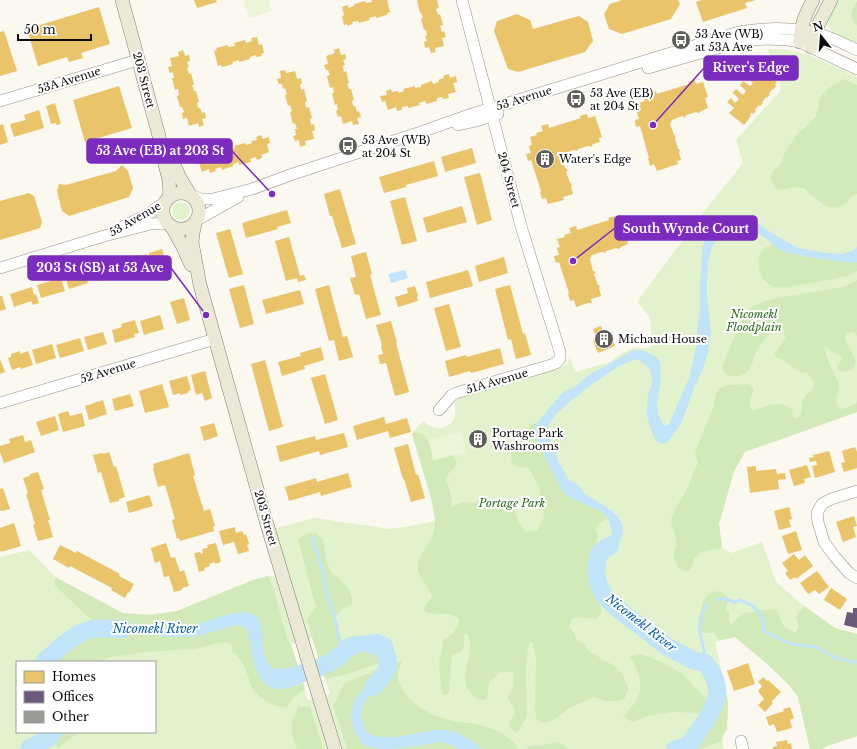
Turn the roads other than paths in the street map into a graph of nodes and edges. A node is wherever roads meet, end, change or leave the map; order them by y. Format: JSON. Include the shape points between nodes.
{"nodes":[{"id":1,"x":122,"y":0,"type":"edge"},
{"id":2,"x":462,"y":0,"type":"edge"},
{"id":3,"x":813,"y":0,"type":"edge"},
{"id":4,"x":831,"y":0,"type":"edge"},
{"id":5,"x":814,"y":32,"type":"junction"},
{"id":6,"x":804,"y":39,"type":"junction"},
{"id":7,"x":857,"y":50,"type":"edge"},
{"id":8,"x":138,"y":60,"type":"junction"},
{"id":9,"x":857,"y":69,"type":"edge"},
{"id":10,"x":0,"y":101,"type":"edge"},
{"id":11,"x":491,"y":112,"type":"junction"},
{"id":12,"x":421,"y":132,"type":"junction"},
{"id":13,"x":159,"y":136,"type":"junction"},
{"id":14,"x":252,"y":189,"type":"junction"},
{"id":15,"x":191,"y":196,"type":"junction"},
{"id":16,"x":168,"y":199,"type":"junction"},
{"id":17,"x":196,"y":222,"type":"junction"},
{"id":18,"x":170,"y":225,"type":"junction"},
{"id":19,"x":104,"y":236,"type":"junction"},
{"id":20,"x":0,"y":268,"type":"edge"},
{"id":21,"x":200,"y":285,"type":"junction"},
{"id":22,"x":215,"y":339,"type":"junction"},
{"id":23,"x":560,"y":359,"type":"joint"},
{"id":24,"x":0,"y":403,"type":"edge"},
{"id":25,"x":439,"y":410,"type":"dead end"},
{"id":26,"x":857,"y":491,"type":"edge"},
{"id":27,"x":857,"y":578,"type":"edge"},
{"id":28,"x":335,"y":749,"type":"edge"}],
"edges":[{"from":1,"to":8,"type":"main road","name":"203 Street"},
{"from":2,"to":11,"type":"street","name":"204 Street"},
{"from":3,"to":6,"type":"main road","via":[[804,17]]},
{"from":4,"to":5,"type":"main road"},
{"from":5,"to":6,"type":"main road"},
{"from":5,"to":7,"type":"street"},
{"from":6,"to":9,"type":"street"},
{"from":6,"to":11,"type":"street","name":"53 Avenue","via":[[766,28],[739,32]]},
{"from":8,"to":10,"type":"street","name":"53A Avenue"},
{"from":8,"to":13,"type":"main road","name":"203 Street"},
{"from":11,"to":12,"type":"street","name":"53 Avenue","via":[[472,114]]},
{"from":11,"to":12,"type":"street","name":"53 Avenue","via":[[476,121]]},
{"from":11,"to":23,"type":"street","name":"204 Street"},
{"from":12,"to":14,"type":"street","name":"53 Avenue"},
{"from":13,"to":15,"type":"main road","name":"203 Street"},
{"from":13,"to":16,"type":"main road","name":"203 Street","via":[[169,180]]},
{"from":14,"to":15,"type":"street","name":"53 Avenue","via":[[213,199]]},
{"from":14,"to":17,"type":"street","name":"53 Avenue"},
{"from":15,"to":16,"type":"main road","via":[[181,193]]},
{"from":15,"to":17,"type":"main road","via":[[199,206],[200,212]]},
{"from":16,"to":18,"type":"main road","via":[[163,206],[163,212]]},
{"from":16,"to":19,"type":"street","name":"53 Avenue","via":[[147,215]]},
{"from":17,"to":18,"type":"main road","via":[[184,229]]},
{"from":17,"to":21,"type":"main road","name":"203 Street","via":[[192,242]]},
{"from":18,"to":19,"type":"street","name":"53 Avenue","via":[[151,224]]},
{"from":18,"to":21,"type":"main road","name":"203 Street"},
{"from":19,"to":20,"type":"street","name":"53 Avenue"},
{"from":21,"to":22,"type":"main road","name":"203 Street"},
{"from":22,"to":24,"type":"street","name":"52 Avenue"},
{"from":22,"to":28,"type":"main road","name":"203 Street","via":[[266,521]]},
{"from":23,"to":25,"type":"street","name":"51A Avenue","via":[[551,365],[456,393]]},
{"from":26,"to":27,"type":"street","via":[[831,499],[822,504],[817,513],[824,542],[849,573]]}]}
